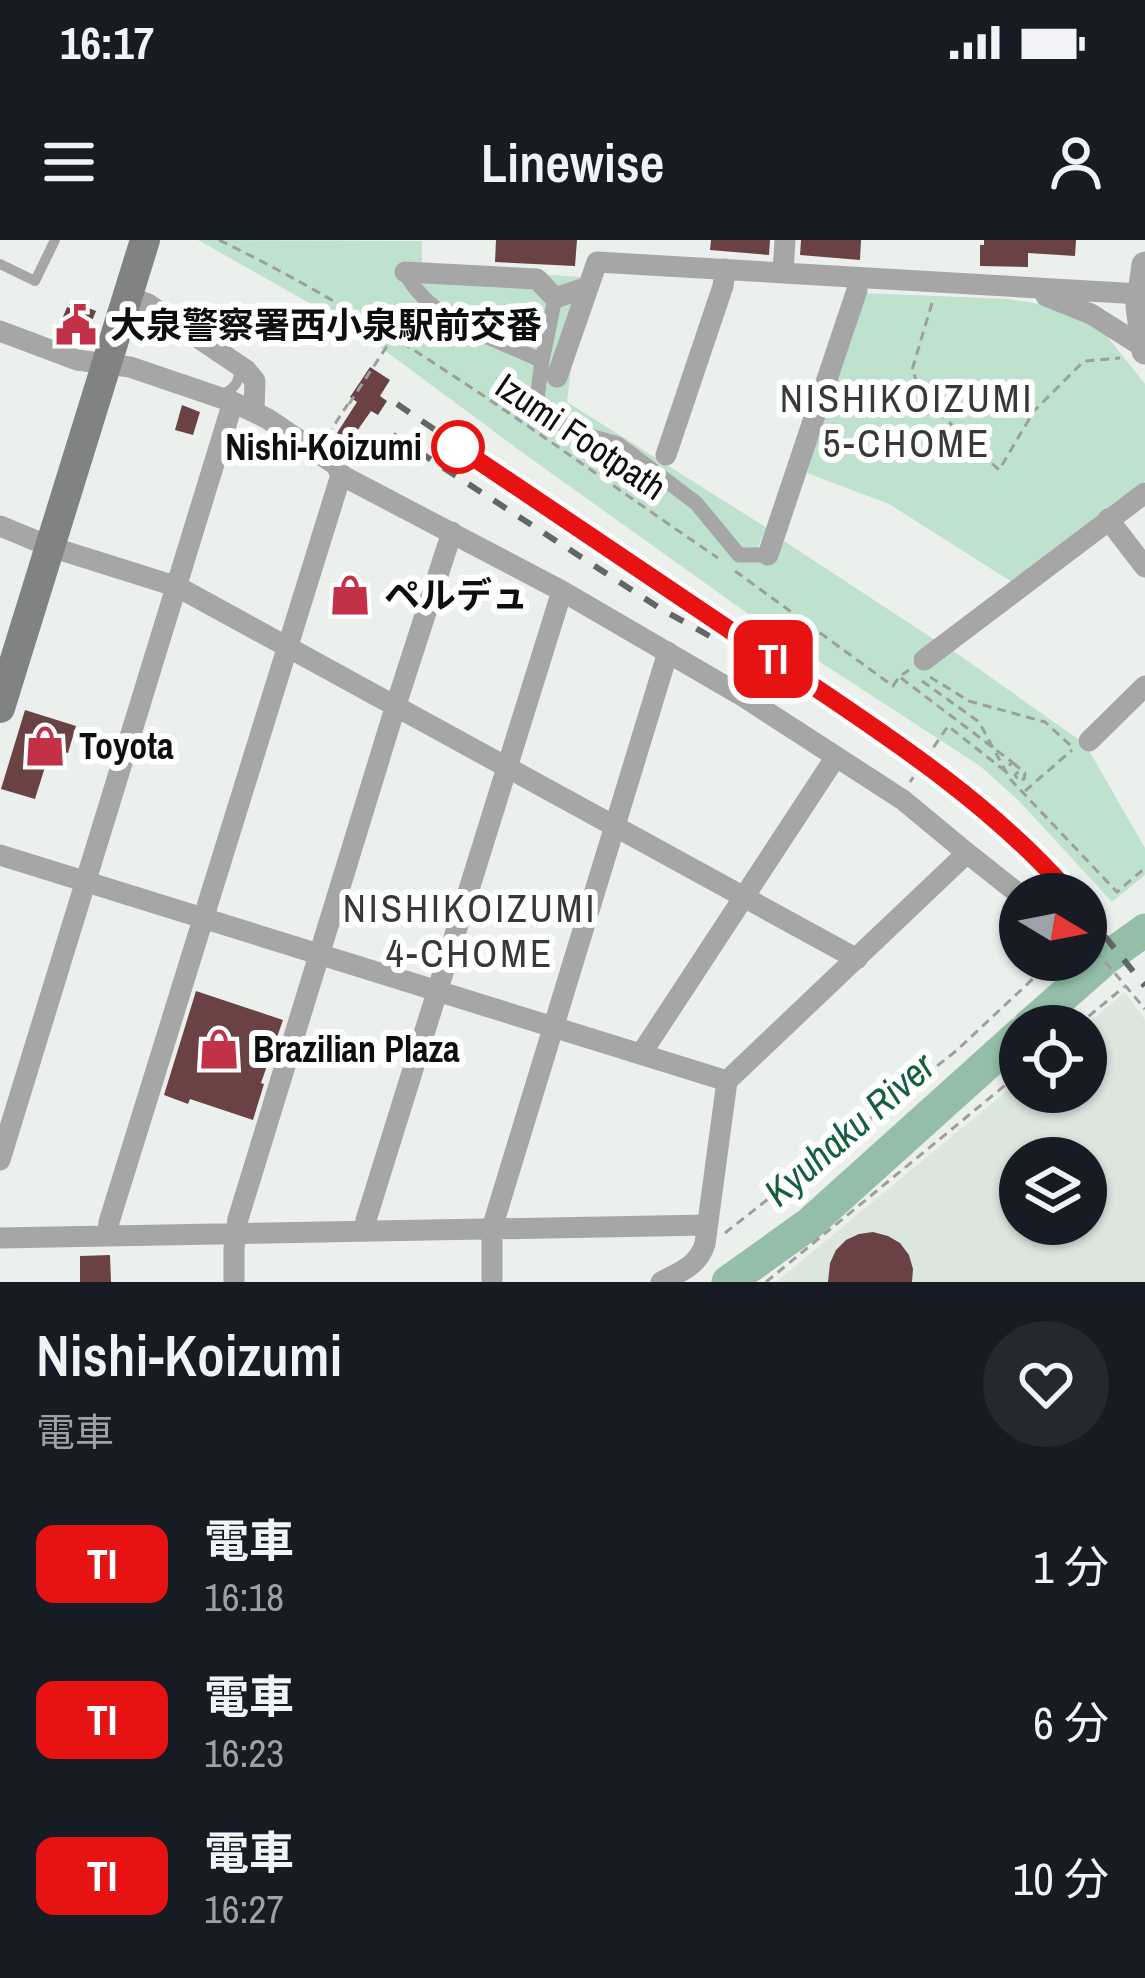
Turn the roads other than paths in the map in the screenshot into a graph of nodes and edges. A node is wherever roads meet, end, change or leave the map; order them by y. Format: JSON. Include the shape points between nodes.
{"nodes":[{"id":1,"x":55,"y":240,"type":"edge"},
{"id":2,"x":785,"y":240,"type":"edge"},
{"id":3,"x":137,"y":243,"type":"edge"},
{"id":4,"x":0,"y":264,"type":"edge"},
{"id":5,"x":725,"y":269,"type":"junction"},
{"id":6,"x":405,"y":272,"type":"joint"},
{"id":7,"x":783,"y":272,"type":"junction"},
{"id":8,"x":856,"y":277,"type":"junction"},
{"id":9,"x":1143,"y":284,"type":"edge"},
{"id":10,"x":588,"y":287,"type":"junction"},
{"id":11,"x":1017,"y":288,"type":"junction"},
{"id":12,"x":128,"y":297,"type":"junction"},
{"id":13,"x":555,"y":298,"type":"junction"},
{"id":14,"x":0,"y":331,"type":"edge"},
{"id":15,"x":1144,"y":349,"type":"edge"},
{"id":16,"x":236,"y":363,"type":"junction"},
{"id":17,"x":107,"y":364,"type":"junction"},
{"id":18,"x":549,"y":369,"type":"junction"},
{"id":19,"x":234,"y":403,"type":"junction"},
{"id":20,"x":223,"y":438,"type":"junction"},
{"id":21,"x":297,"y":441,"type":"junction"},
{"id":22,"x":666,"y":455,"type":"dead end"},
{"id":23,"x":340,"y":476,"type":"junction"},
{"id":24,"x":1145,"y":493,"type":"edge"},
{"id":25,"x":1108,"y":519,"type":"junction"},
{"id":26,"x":0,"y":526,"type":"edge"},
{"id":27,"x":452,"y":532,"type":"junction"},
{"id":28,"x":51,"y":547,"type":"junction"},
{"id":29,"x":768,"y":555,"type":"joint"},
{"id":30,"x":1145,"y":567,"type":"edge"},
{"id":31,"x":178,"y":587,"type":"junction"},
{"id":32,"x":562,"y":591,"type":"junction"},
{"id":33,"x":288,"y":647,"type":"junction"},
{"id":34,"x":668,"y":652,"type":"junction"},
{"id":35,"x":915,"y":666,"type":"road end"},
{"id":36,"x":1145,"y":686,"type":"edge"},
{"id":37,"x":0,"y":708,"type":"edge"},
{"id":38,"x":395,"y":708,"type":"junction"},
{"id":39,"x":1081,"y":745,"type":"road end"},
{"id":40,"x":835,"y":758,"type":"junction"},
{"id":41,"x":506,"y":766,"type":"junction"},
{"id":42,"x":615,"y":826,"type":"junction"},
{"id":43,"x":967,"y":853,"type":"junction"},
{"id":44,"x":0,"y":855,"type":"edge"},
{"id":45,"x":999,"y":879,"type":"edge"},
{"id":46,"x":87,"y":882,"type":"junction"},
{"id":47,"x":744,"y":897,"type":"junction"},
{"id":48,"x":204,"y":917,"type":"junction"},
{"id":49,"x":320,"y":954,"type":"junction"},
{"id":50,"x":857,"y":959,"type":"junction"},
{"id":51,"x":435,"y":992,"type":"junction"},
{"id":52,"x":553,"y":1028,"type":"junction"},
{"id":53,"x":641,"y":1054,"type":"junction"},
{"id":54,"x":727,"y":1081,"type":"junction"},
{"id":55,"x":5,"y":1122,"type":"edge"},
{"id":56,"x":0,"y":1160,"type":"edge"},
{"id":57,"x":492,"y":1228,"type":"junction"},
{"id":58,"x":365,"y":1229,"type":"junction"},
{"id":59,"x":235,"y":1232,"type":"junction"},
{"id":60,"x":706,"y":1232,"type":"junction"},
{"id":61,"x":108,"y":1234,"type":"junction"},
{"id":62,"x":0,"y":1238,"type":"edge"},
{"id":63,"x":234,"y":1282,"type":"edge"},
{"id":64,"x":492,"y":1282,"type":"edge"},
{"id":65,"x":661,"y":1282,"type":"edge"}],
"edges":[{"from":1,"to":4,"type":"lane","via":[[35,281]]},
{"from":2,"to":7,"type":"street"},
{"from":3,"to":12,"type":"main road"},
{"from":5,"to":7,"type":"street"},
{"from":5,"to":10,"type":"street","via":[[597,262]]},
{"from":5,"to":22,"type":"street"},
{"from":6,"to":13,"type":"street","via":[[538,279]]},
{"from":6,"to":18,"type":"street","via":[[442,316]]},
{"from":7,"to":8,"type":"street"},
{"from":8,"to":11,"type":"street"},
{"from":8,"to":29,"type":"street"},
{"from":9,"to":11,"type":"street"},
{"from":9,"to":15,"type":"street"},
{"from":10,"to":13,"type":"street"},
{"from":10,"to":18,"type":"street"},
{"from":11,"to":15,"type":"street","via":[[1091,314]]},
{"from":12,"to":16,"type":"street"},
{"from":12,"to":17,"type":"main road"},
{"from":13,"to":18,"type":"street"},
{"from":14,"to":17,"type":"street"},
{"from":16,"to":19,"type":"lane","via":[[236,384],[226,393]]},
{"from":16,"to":19,"type":"street","via":[[255,381]]},
{"from":17,"to":19,"type":"street"},
{"from":17,"to":28,"type":"main road"},
{"from":18,"to":29,"type":"street","via":[[536,406],[572,431],[618,444],[696,503],[739,555]]},
{"from":19,"to":20,"type":"street"},
{"from":19,"to":21,"type":"street"},
{"from":20,"to":21,"type":"lane","via":[[284,452]]},
{"from":20,"to":31,"type":"street"},
{"from":21,"to":23,"type":"street","via":[[336,465]]},
{"from":23,"to":27,"type":"street"},
{"from":23,"to":33,"type":"street"},
{"from":24,"to":25,"type":"street"},
{"from":25,"to":30,"type":"street"},
{"from":25,"to":35,"type":"street"},
{"from":26,"to":28,"type":"street"},
{"from":27,"to":32,"type":"street"},
{"from":27,"to":38,"type":"street"},
{"from":28,"to":31,"type":"street"},
{"from":28,"to":37,"type":"main road"},
{"from":31,"to":33,"type":"street"},
{"from":31,"to":46,"type":"street"},
{"from":32,"to":34,"type":"street"},
{"from":32,"to":41,"type":"street"},
{"from":33,"to":38,"type":"street"},
{"from":33,"to":48,"type":"street"},
{"from":34,"to":40,"type":"street"},
{"from":34,"to":42,"type":"street"},
{"from":36,"to":39,"type":"street"},
{"from":38,"to":41,"type":"street"},
{"from":38,"to":49,"type":"street"},
{"from":40,"to":43,"type":"street"},
{"from":40,"to":47,"type":"street"},
{"from":41,"to":42,"type":"street"},
{"from":41,"to":51,"type":"street"},
{"from":42,"to":47,"type":"street"},
{"from":42,"to":52,"type":"street"},
{"from":43,"to":45,"type":"street"},
{"from":43,"to":50,"type":"street"},
{"from":44,"to":46,"type":"street"},
{"from":46,"to":48,"type":"street"},
{"from":46,"to":55,"type":"street"},
{"from":47,"to":50,"type":"street"},
{"from":47,"to":53,"type":"street"},
{"from":48,"to":49,"type":"street"},
{"from":48,"to":61,"type":"street"},
{"from":49,"to":51,"type":"street"},
{"from":49,"to":59,"type":"street"},
{"from":50,"to":54,"type":"street"},
{"from":51,"to":52,"type":"street"},
{"from":51,"to":58,"type":"street"},
{"from":52,"to":53,"type":"street"},
{"from":52,"to":57,"type":"street"},
{"from":53,"to":54,"type":"street"},
{"from":54,"to":60,"type":"street"},
{"from":55,"to":56,"type":"street"},
{"from":57,"to":58,"type":"street"},
{"from":57,"to":60,"type":"street"},
{"from":57,"to":64,"type":"street"},
{"from":58,"to":59,"type":"street"},
{"from":59,"to":61,"type":"street"},
{"from":59,"to":63,"type":"street"},
{"from":60,"to":65,"type":"street","via":[[701,1256]]},
{"from":61,"to":62,"type":"street"}]}
